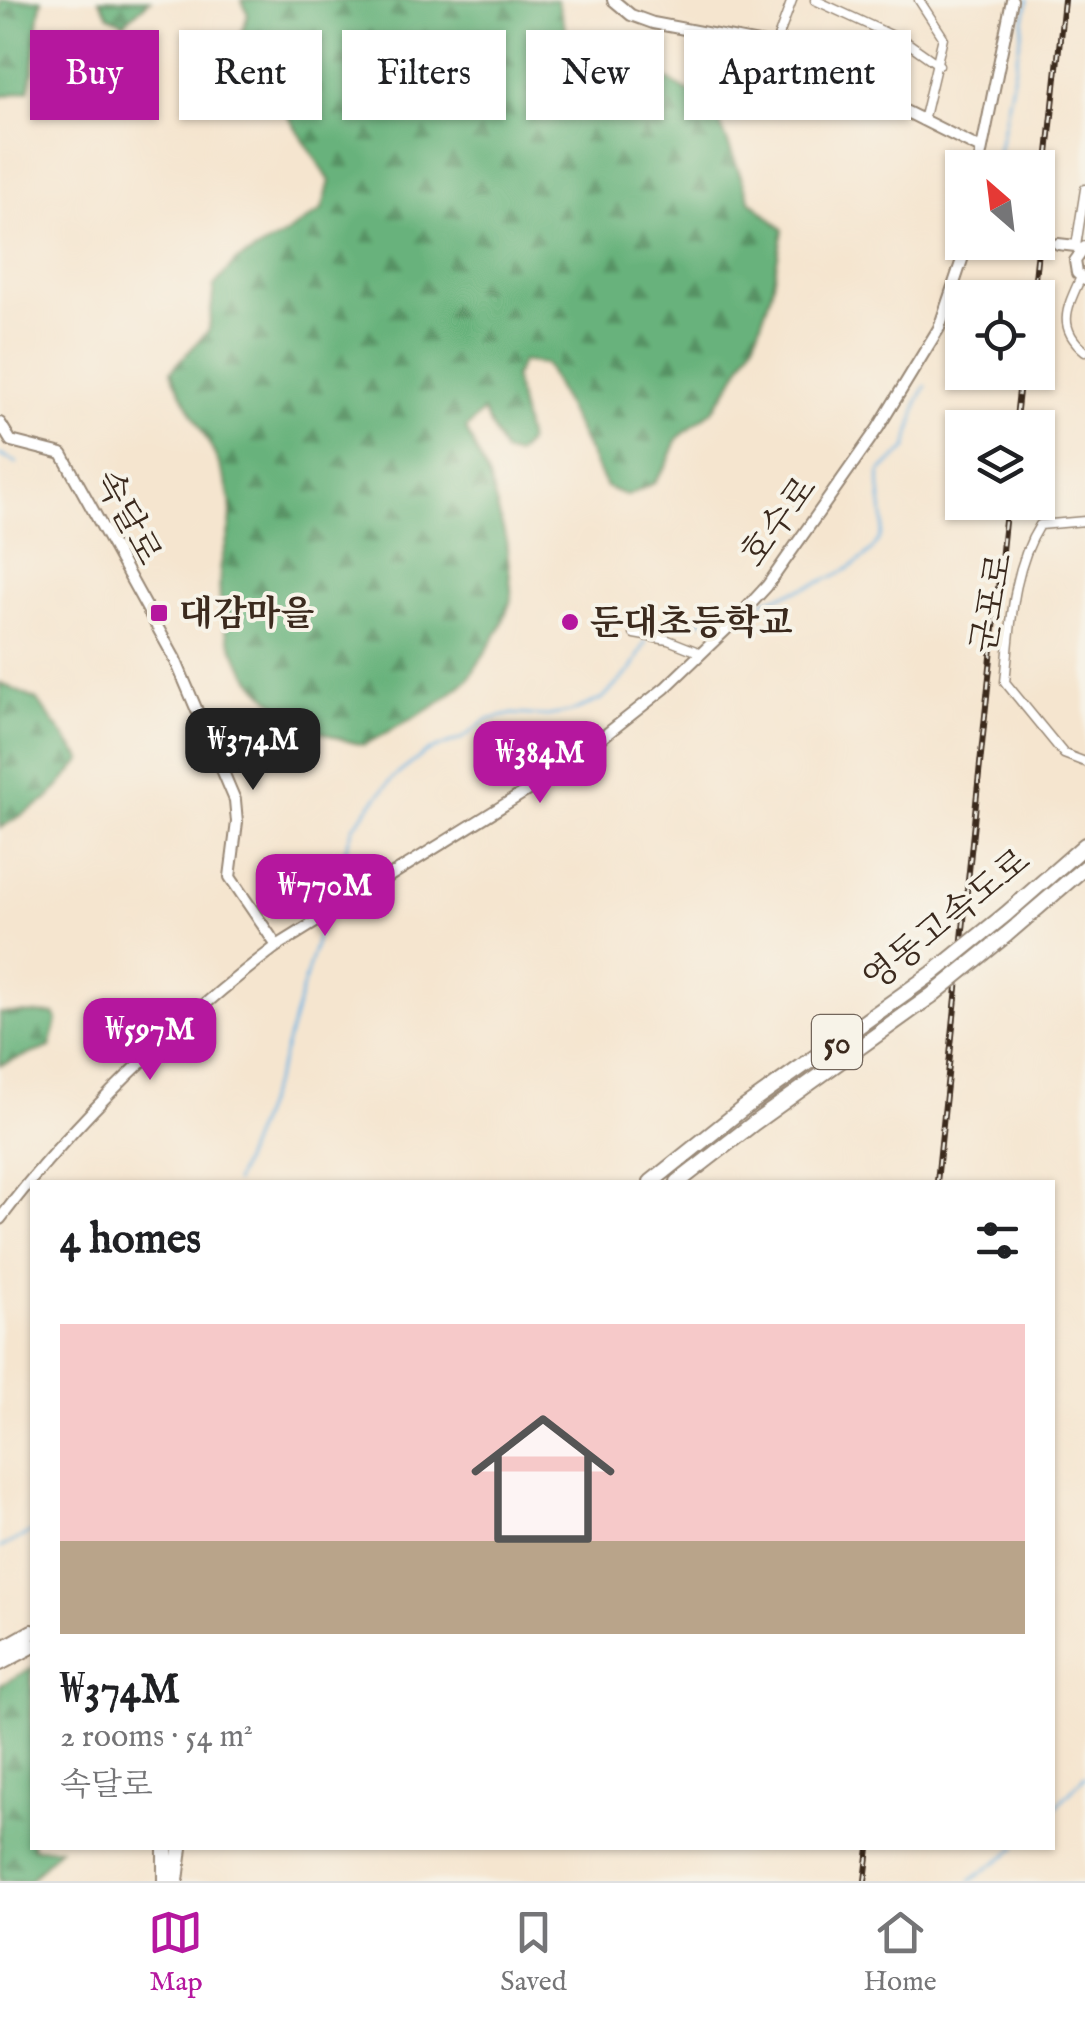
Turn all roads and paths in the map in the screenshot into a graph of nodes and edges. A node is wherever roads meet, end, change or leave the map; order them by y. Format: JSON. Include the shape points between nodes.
{"nodes":[{"id":1,"x":613,"y":0,"type":"edge"},
{"id":2,"x":792,"y":0,"type":"edge"},
{"id":3,"x":815,"y":0,"type":"edge"},
{"id":4,"x":920,"y":0,"type":"edge"},
{"id":5,"x":1012,"y":0,"type":"edge"},
{"id":6,"x":690,"y":30,"type":"edge"},
{"id":7,"x":781,"y":30,"type":"edge"},
{"id":8,"x":939,"y":65,"type":"junction"},
{"id":9,"x":911,"y":116,"type":"edge"},
{"id":10,"x":923,"y":122,"type":"junction"},
{"id":11,"x":981,"y":149,"type":"joint"},
{"id":12,"x":1085,"y":189,"type":"edge"},
{"id":13,"x":1058,"y":244,"type":"tunnel mouth"},
{"id":14,"x":1080,"y":248,"type":"edge"},
{"id":15,"x":962,"y":260,"type":"edge"},
{"id":16,"x":1083,"y":279,"type":"edge"},
{"id":17,"x":1085,"y":351,"type":"edge"},
{"id":18,"x":0,"y":423,"type":"edge"},
{"id":19,"x":1085,"y":521,"type":"edge"},
{"id":20,"x":634,"y":634,"type":"dead end"},
{"id":21,"x":702,"y":653,"type":"junction"},
{"id":22,"x":1085,"y":762,"type":"edge"},
{"id":23,"x":1085,"y":845,"type":"edge"},
{"id":24,"x":1085,"y":867,"type":"edge"},
{"id":25,"x":277,"y":946,"type":"junction"},
{"id":26,"x":741,"y":1110,"type":"junction"},
{"id":27,"x":32,"y":1180,"type":"edge"},
{"id":28,"x":639,"y":1180,"type":"edge"},
{"id":29,"x":654,"y":1180,"type":"edge"},
{"id":30,"x":681,"y":1180,"type":"edge"},
{"id":31,"x":30,"y":1183,"type":"edge"},
{"id":32,"x":0,"y":1219,"type":"edge"},
{"id":33,"x":30,"y":1633,"type":"edge"},
{"id":34,"x":30,"y":1647,"type":"edge"},
{"id":35,"x":0,"y":1650,"type":"edge"},
{"id":36,"x":0,"y":1664,"type":"edge"},
{"id":37,"x":164,"y":1850,"type":"edge"},
{"id":38,"x":180,"y":1850,"type":"edge"},
{"id":39,"x":165,"y":1881,"type":"edge"},
{"id":40,"x":176,"y":1881,"type":"edge"}],
"edges":[{"from":1,"to":6,"type":"street","via":[[631,15]]},
{"from":2,"to":7,"type":"street"},
{"from":3,"to":8,"type":"street","via":[[908,43]]},
{"from":4,"to":8,"type":"street","via":[[943,37]]},
{"from":5,"to":11,"type":"street"},
{"from":8,"to":10,"type":"street"},
{"from":9,"to":10,"type":"street"},
{"from":10,"to":11,"type":"street"},
{"from":12,"to":14,"type":"street"},
{"from":13,"to":14,"type":"street"},
{"from":14,"to":16,"type":"street","via":[[1075,262]]},
{"from":15,"to":21,"type":"street","name":"호수로","via":[[939,328],[878,428],[766,586]]},
{"from":16,"to":17,"type":"street","via":[[1070,301],[1067,328]]},
{"from":18,"to":25,"type":"street","name":"속달로","via":[[11,441],[62,454],[175,659],[234,800],[238,822],[230,877]]},
{"from":19,"to":22,"type":"street","name":"군포로","via":[[1040,525],[1027,545],[1004,682],[1064,754]]},
{"from":20,"to":21,"type":"street"},
{"from":21,"to":25,"type":"street","name":"호수로","via":[[562,769]]},
{"from":23,"to":26,"type":"highway","name":"영동고속도로","number":"50","bridge":true,"via":[[933,973]]},
{"from":24,"to":30,"type":"highway","name":"영동고속도로","number":"50","bridge":true,"via":[[931,996]]},
{"from":25,"to":27,"type":"street","name":"호수로","via":[[68,1137]]},
{"from":26,"to":28,"type":"highway"},
{"from":26,"to":29,"type":"highway","name":"영동고속도로","number":"50"},
{"from":31,"to":32,"type":"street","name":"호수로"},
{"from":33,"to":35,"type":"highway"},
{"from":34,"to":36,"type":"highway"},
{"from":37,"to":39,"type":"highway"},
{"from":38,"to":40,"type":"highway"}]}
